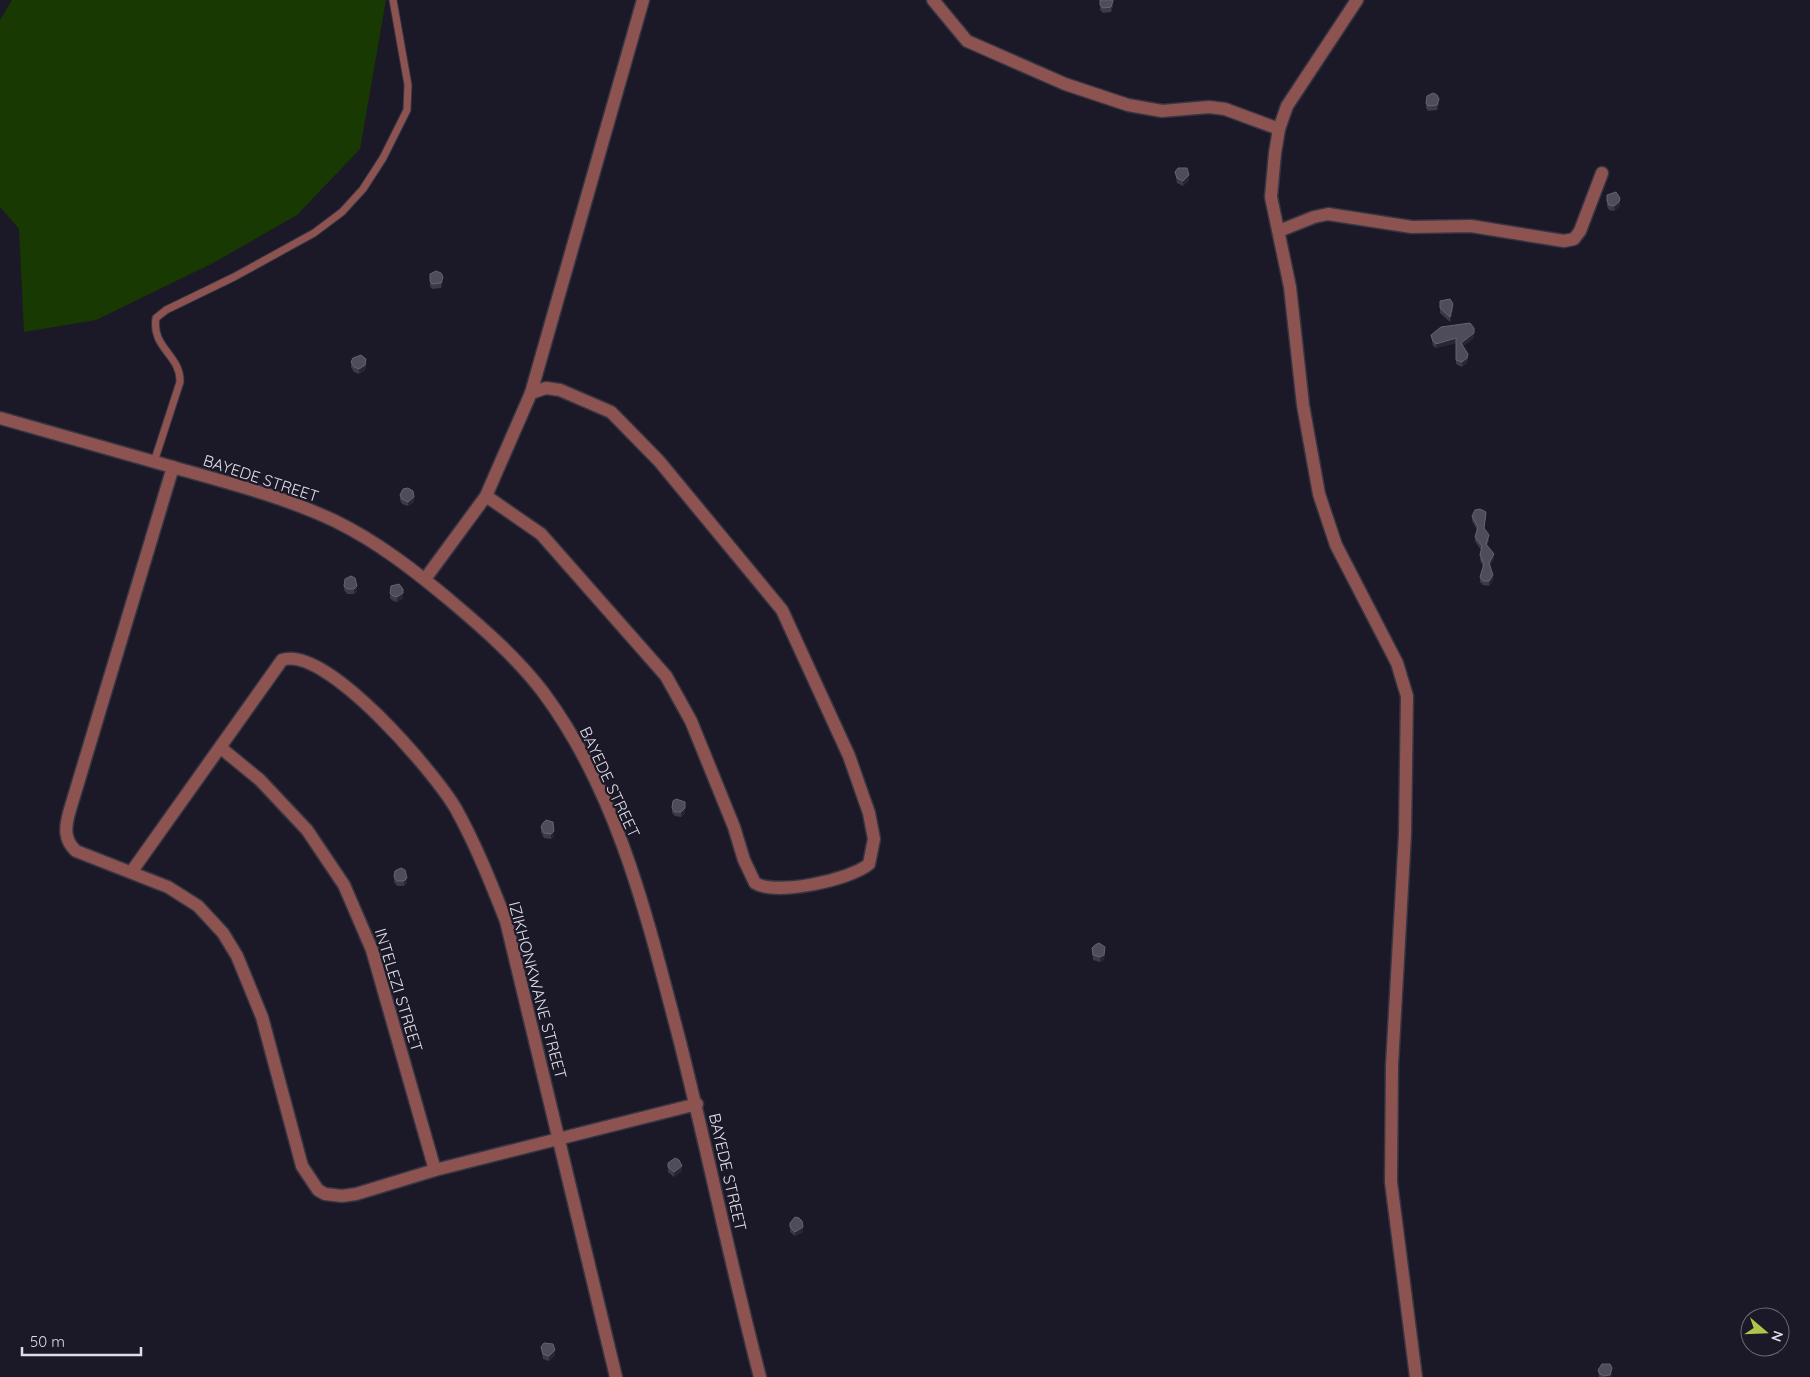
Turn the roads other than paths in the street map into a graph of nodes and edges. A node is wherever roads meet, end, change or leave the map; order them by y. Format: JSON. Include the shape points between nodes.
{"nodes":[{"id":1,"x":393,"y":0,"type":"edge"},
{"id":2,"x":643,"y":0,"type":"edge"},
{"id":3,"x":933,"y":0,"type":"edge"},
{"id":4,"x":1357,"y":0,"type":"edge"},
{"id":5,"x":1279,"y":129,"type":"junction"},
{"id":6,"x":1602,"y":173,"type":"dead end"},
{"id":7,"x":1279,"y":231,"type":"junction"},
{"id":8,"x":531,"y":393,"type":"junction"},
{"id":9,"x":0,"y":418,"type":"edge"},
{"id":10,"x":154,"y":462,"type":"junction"},
{"id":11,"x":172,"y":467,"type":"junction"},
{"id":12,"x":486,"y":496,"type":"junction"},
{"id":13,"x":425,"y":579,"type":"junction"},
{"id":14,"x":221,"y":748,"type":"junction"},
{"id":15,"x":132,"y":871,"type":"junction"},
{"id":16,"x":697,"y":1104,"type":"junction"},
{"id":17,"x":559,"y":1139,"type":"junction"},
{"id":18,"x":435,"y":1170,"type":"junction"},
{"id":19,"x":616,"y":1377,"type":"edge"},
{"id":20,"x":760,"y":1377,"type":"edge"},
{"id":21,"x":1416,"y":1377,"type":"edge"}],
"edges":[{"from":1,"to":10,"type":"lane","via":[[409,97],[399,128],[362,189],[342,212],[314,233],[156,318],[157,340],[180,374],[180,382]]},
{"from":2,"to":8,"type":"street"},
{"from":3,"to":5,"type":"street","via":[[968,42],[1066,84],[1128,106],[1162,111],[1209,107],[1225,109]]},
{"from":4,"to":5,"type":"street","via":[[1287,106]]},
{"from":5,"to":7,"type":"street","via":[[1271,198]]},
{"from":6,"to":7,"type":"street","via":[[1580,231],[1574,239],[1564,241],[1471,226],[1412,226],[1328,214]]},
{"from":7,"to":21,"type":"street","via":[[1319,494],[1336,544],[1398,663],[1407,696],[1405,834],[1392,1065],[1391,1182]]},
{"from":8,"to":12,"type":"street"},
{"from":8,"to":12,"type":"street","via":[[546,388],[560,390],[611,412],[659,461],[782,610],[849,756],[869,813],[874,839],[869,864],[846,877],[814,883],[770,888],[755,883],[691,721],[666,676],[540,534]]},
{"from":9,"to":10,"type":"street","name":"BAYEDE STREET"},
{"from":10,"to":11,"type":"street","name":"BAYEDE STREET"},
{"from":11,"to":13,"type":"street","name":"BAYEDE STREET","via":[[284,499],[335,521],[367,538]]},
{"from":11,"to":15,"type":"street","via":[[66,824],[68,840],[76,851]]},
{"from":12,"to":13,"type":"street"},
{"from":13,"to":16,"type":"street","name":"BAYEDE STREET","via":[[485,630],[541,689],[562,719],[592,774],[634,872]]},
{"from":14,"to":15,"type":"street"},
{"from":14,"to":17,"type":"street","name":"IZIKHONKWANE STREET","via":[[277,664],[290,658],[332,677],[384,721],[437,782],[455,809],[490,879],[506,921]]},
{"from":14,"to":18,"type":"street","name":"INTELEZI STREET","via":[[260,780],[307,830],[344,885],[372,950]]},
{"from":15,"to":18,"type":"street","via":[[168,887],[198,906],[237,956],[262,1017],[302,1166],[318,1190],[332,1196],[356,1194]]},
{"from":16,"to":17,"type":"street"},
{"from":16,"to":20,"type":"street","name":"BAYEDE STREET"},
{"from":17,"to":18,"type":"street"},
{"from":17,"to":19,"type":"street","name":"IZIKHONKWANE STREET"}]}
